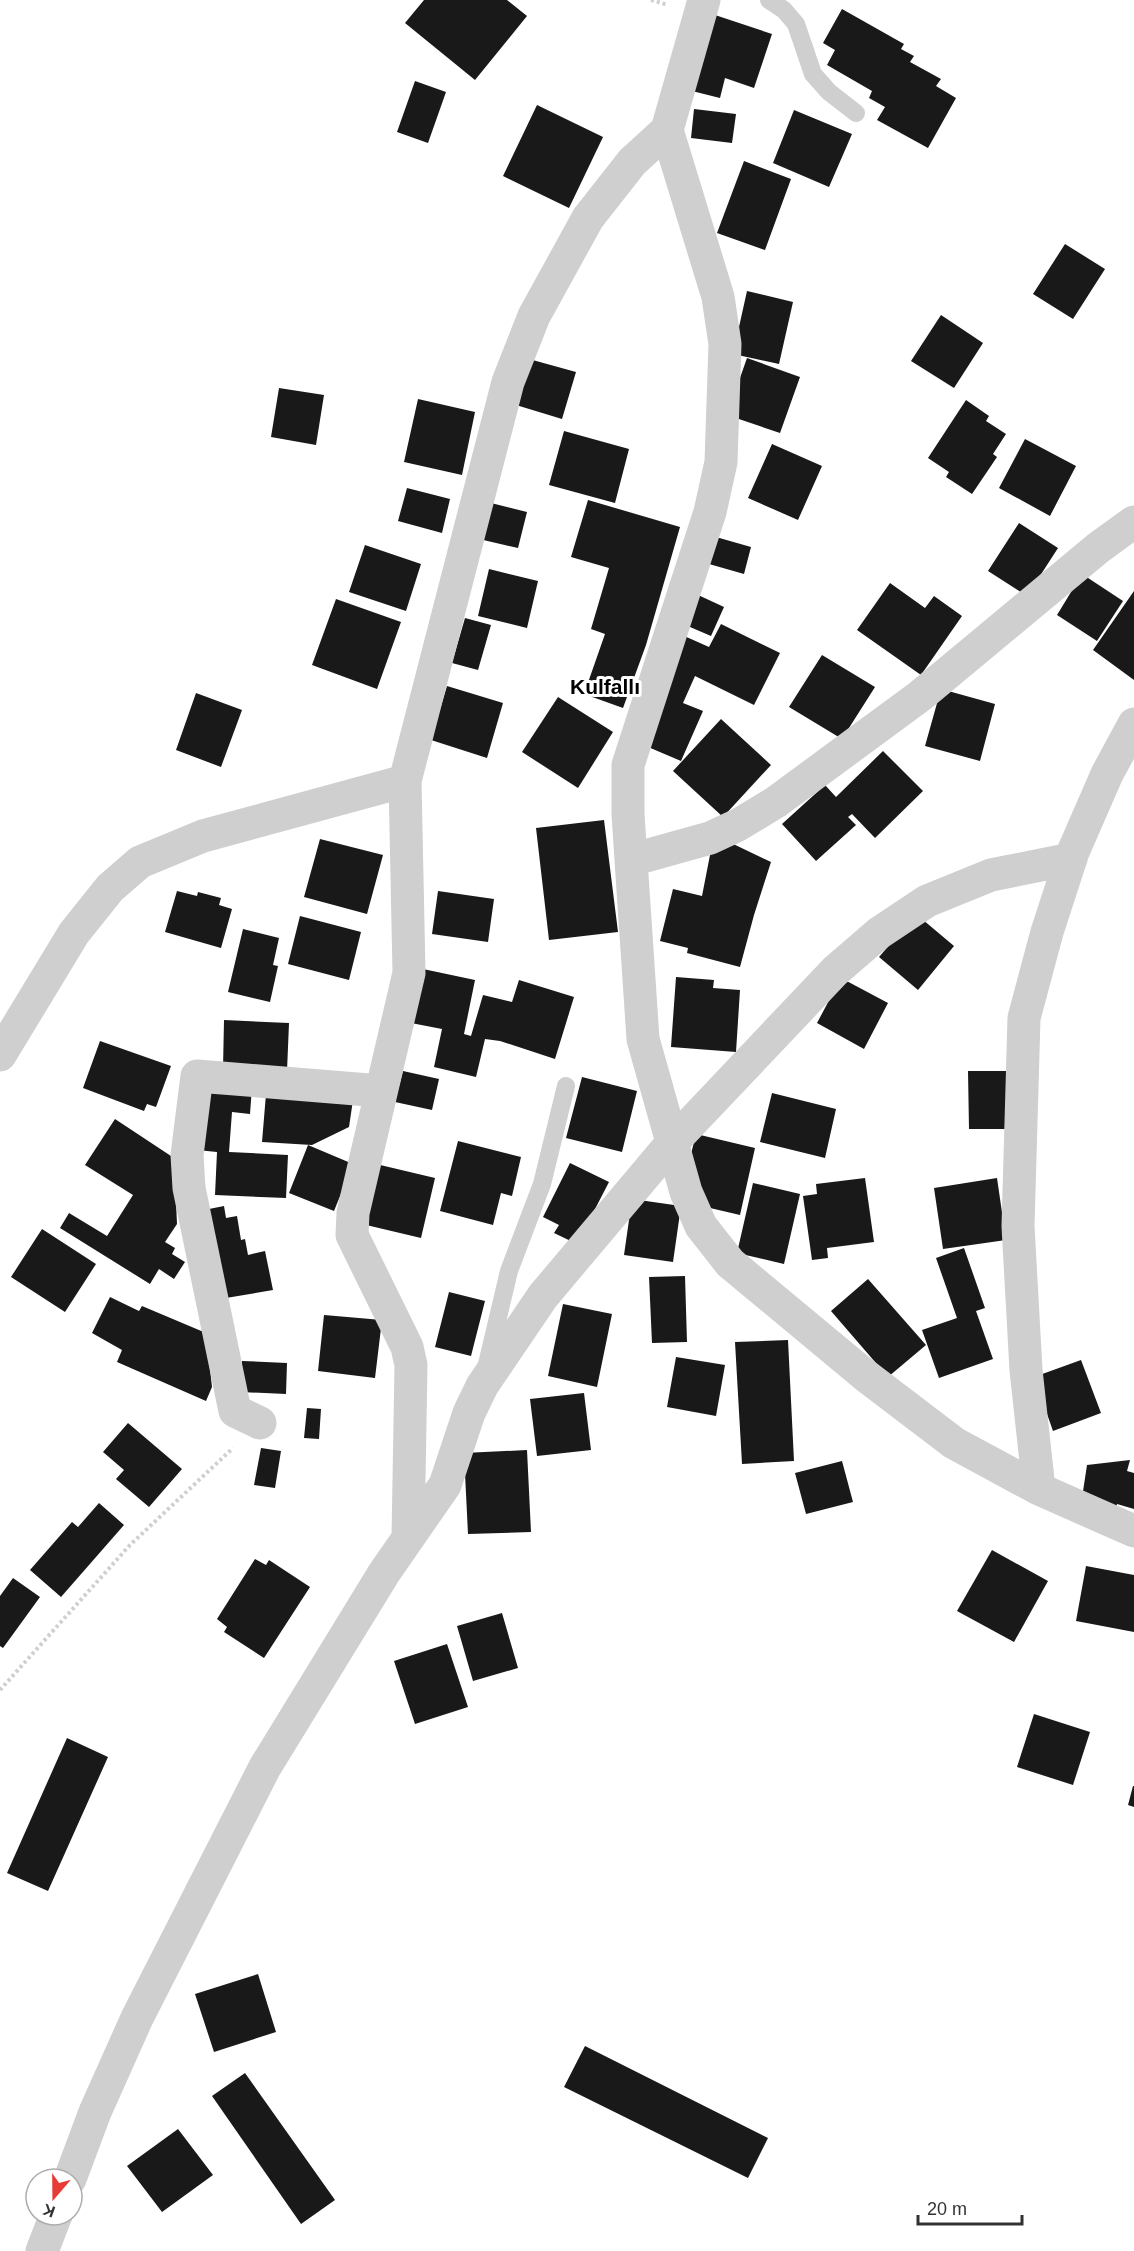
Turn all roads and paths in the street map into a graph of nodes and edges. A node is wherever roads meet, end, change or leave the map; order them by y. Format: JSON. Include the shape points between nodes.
{"nodes":[{"id":1,"x":704,"y":0,"type":"edge"},
{"id":2,"x":769,"y":0,"type":"edge"},
{"id":3,"x":856,"y":113,"type":"dead end"},
{"id":4,"x":667,"y":130,"type":"junction"},
{"id":5,"x":1134,"y":522,"type":"edge"},
{"id":6,"x":1134,"y":724,"type":"edge"},
{"id":7,"x":405,"y":781,"type":"junction"},
{"id":8,"x":1071,"y":859,"type":"junction"},
{"id":9,"x":631,"y":860,"type":"junction"},
{"id":10,"x":0,"y":1055,"type":"edge"},
{"id":11,"x":566,"y":1086,"type":"dead end"},
{"id":12,"x":381,"y":1091,"type":"junction"},
{"id":13,"x":671,"y":1144,"type":"junction"},
{"id":14,"x":482,"y":1386,"type":"junction"},
{"id":15,"x":260,"y":1423,"type":"joint"},
{"id":16,"x":1039,"y":1489,"type":"junction"},
{"id":17,"x":1134,"y":1531,"type":"edge"},
{"id":18,"x":408,"y":1538,"type":"junction"},
{"id":19,"x":0,"y":1690,"type":"edge"},
{"id":20,"x":74,"y":2167,"type":"edge"},
{"id":21,"x":51,"y":2227,"type":"edge"},
{"id":22,"x":42,"y":2251,"type":"edge"}],
"edges":[{"from":1,"to":4,"type":"street"},
{"from":2,"to":3,"type":"lane","via":[[796,24],[813,74],[829,93]]},
{"from":4,"to":7,"type":"street","via":[[632,162],[588,218],[530,327],[508,382]]},
{"from":4,"to":9,"type":"street","via":[[718,297],[725,344],[721,462],[710,513],[628,765]]},
{"from":5,"to":9,"type":"street","via":[[920,696],[776,802],[710,838]]},
{"from":6,"to":8,"type":"street","via":[[1107,774]]},
{"from":7,"to":10,"type":"street","via":[[203,836],[140,862],[110,888],[74,933]]},
{"from":7,"to":12,"type":"street","via":[[409,973]]},
{"from":8,"to":13,"type":"street","via":[[991,875],[927,901],[879,933],[835,971]]},
{"from":8,"to":16,"type":"street","via":[[1047,932],[1023,1029],[1018,1226],[1026,1370]]},
{"from":9,"to":13,"type":"street","via":[[644,1039]]},
{"from":11,"to":14,"type":"lane","via":[[542,1185],[509,1271]]},
{"from":12,"to":15,"type":"street","via":[[196,1076],[187,1155],[195,1222],[235,1411]]},
{"from":12,"to":18,"type":"street","via":[[353,1213],[352,1235],[407,1347],[411,1365]]},
{"from":13,"to":14,"type":"street","via":[[543,1296]]},
{"from":13,"to":16,"type":"street","via":[[701,1226],[730,1263],[866,1377],[954,1443]]},
{"from":14,"to":18,"type":"street","via":[[445,1485]]},
{"from":15,"to":19,"type":"path","via":[[130,1545]]},
{"from":16,"to":17,"type":"street"},
{"from":18,"to":20,"type":"street","via":[[265,1767],[137,2018]]},
{"from":21,"to":22,"type":"street"}]}
